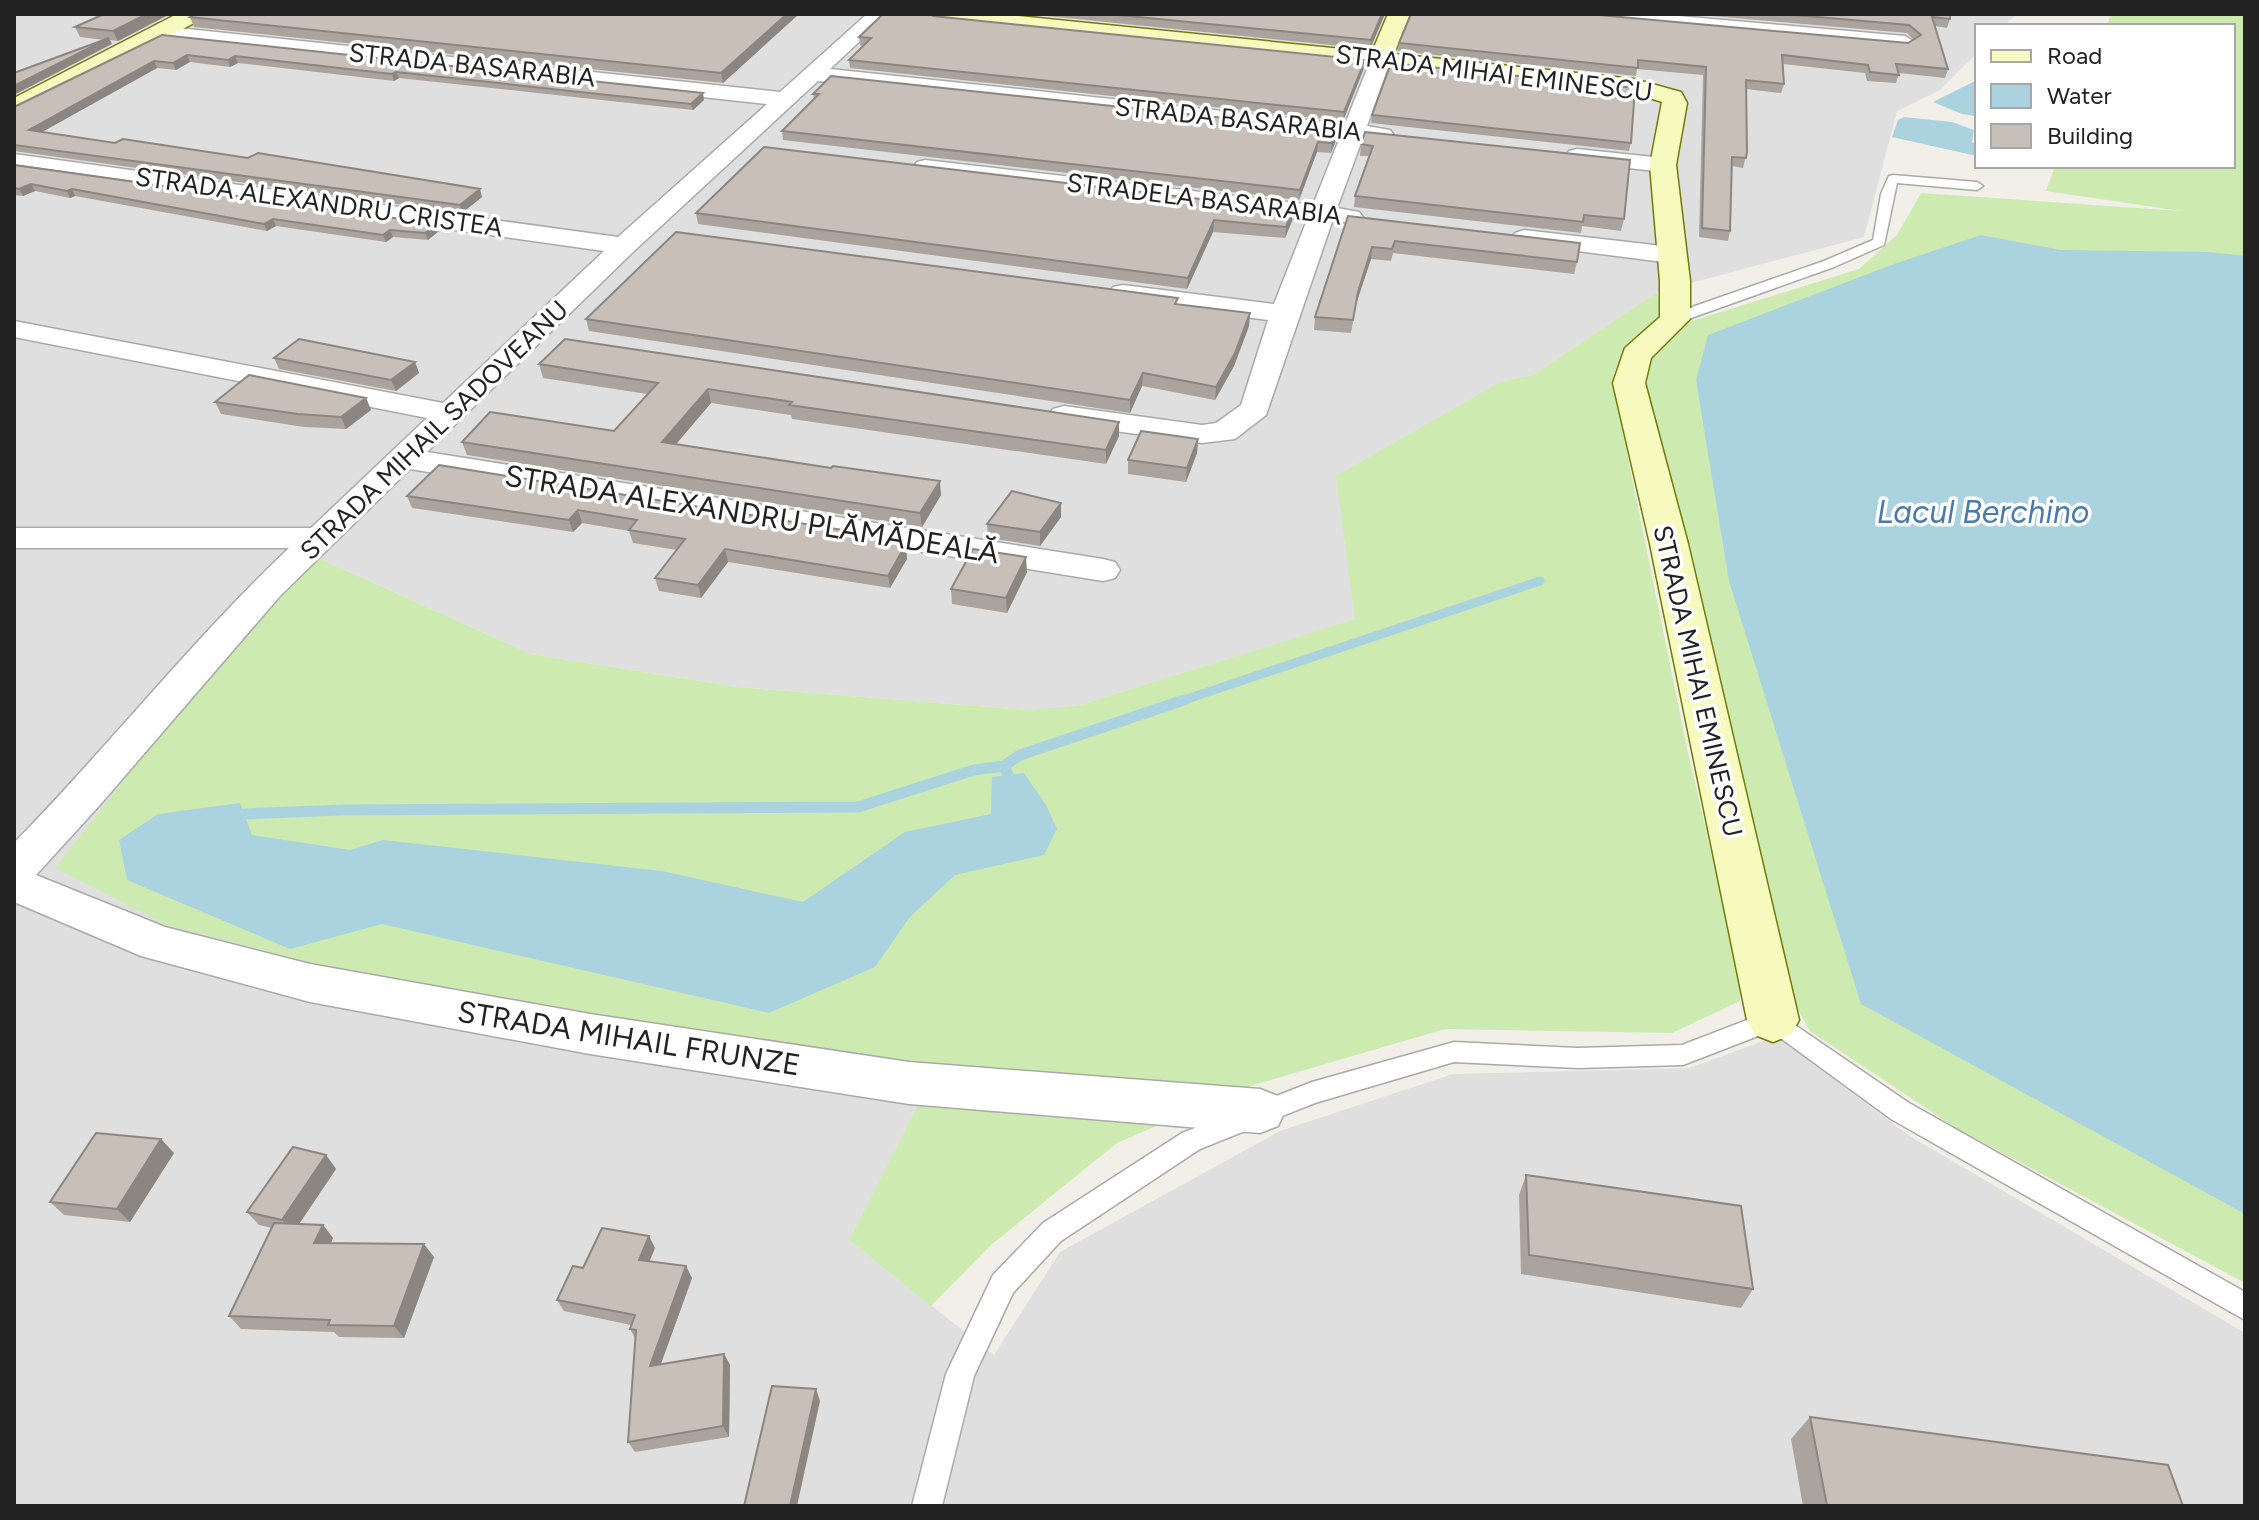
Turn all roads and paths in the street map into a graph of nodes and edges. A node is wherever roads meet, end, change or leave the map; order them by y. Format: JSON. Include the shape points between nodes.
{"nodes":[{"id":1,"x":194,"y":14,"type":"edge"},
{"id":2,"x":879,"y":14,"type":"edge"},
{"id":3,"x":934,"y":14,"type":"edge"},
{"id":4,"x":1399,"y":14,"type":"edge"},
{"id":5,"x":1588,"y":14,"type":"edge"},
{"id":6,"x":1032,"y":19,"type":"edge"},
{"id":7,"x":160,"y":32,"type":"junction"},
{"id":8,"x":1905,"y":42,"type":"edge"},
{"id":9,"x":1381,"y":59,"type":"junction"},
{"id":10,"x":813,"y":74,"type":"junction"},
{"id":11,"x":784,"y":99,"type":"junction"},
{"id":12,"x":14,"y":108,"type":"edge"},
{"id":13,"x":1355,"y":132,"type":"junction"},
{"id":14,"x":1401,"y":137,"type":"edge"},
{"id":15,"x":737,"y":145,"type":"junction"},
{"id":16,"x":768,"y":149,"type":"edge"},
{"id":17,"x":1555,"y":154,"type":"edge"},
{"id":18,"x":14,"y":161,"type":"edge"},
{"id":19,"x":907,"y":165,"type":"edge"},
{"id":20,"x":1663,"y":165,"type":"junction"},
{"id":21,"x":1977,"y":186,"type":"dead end"},
{"id":22,"x":1323,"y":214,"type":"junction"},
{"id":23,"x":1367,"y":219,"type":"edge"},
{"id":24,"x":674,"y":232,"type":"edge"},
{"id":25,"x":1499,"y":235,"type":"edge"},
{"id":26,"x":634,"y":237,"type":"junction"},
{"id":27,"x":1671,"y":255,"type":"junction"},
{"id":28,"x":1096,"y":289,"type":"edge"},
{"id":29,"x":1284,"y":314,"type":"junction"},
{"id":30,"x":1675,"y":319,"type":"junction"},
{"id":31,"x":14,"y":329,"type":"edge"},
{"id":32,"x":534,"y":335,"type":"junction"},
{"id":33,"x":566,"y":340,"type":"edge"},
{"id":34,"x":1035,"y":410,"type":"edge"},
{"id":35,"x":446,"y":413,"type":"junction"},
{"id":36,"x":402,"y":458,"type":"junction"},
{"id":37,"x":14,"y":538,"type":"edge"},
{"id":38,"x":320,"y":538,"type":"junction"},
{"id":39,"x":1103,"y":570,"type":"dead end"},
{"id":40,"x":14,"y":870,"type":"edge"},
{"id":41,"x":14,"y":884,"type":"edge"},
{"id":42,"x":1773,"y":1020,"type":"junction"},
{"id":43,"x":1260,"y":1111,"type":"junction"},
{"id":44,"x":2245,"y":1307,"type":"edge"},
{"id":45,"x":927,"y":1506,"type":"edge"}],
"edges":[{"from":1,"to":7,"type":"street"},
{"from":2,"to":10,"type":"street","name":"STRADA MIHAIL SADOVEANU"},
{"from":3,"to":6,"type":"street","name":"STRADA MIHAI EMINESCU"},
{"from":4,"to":9,"type":"street"},
{"from":5,"to":8,"type":"street"},
{"from":6,"to":9,"type":"street","name":"STRADA MIHAI EMINESCU"},
{"from":7,"to":11,"type":"street","name":"STRADA BASARABIA"},
{"from":7,"to":12,"type":"street"},
{"from":9,"to":13,"type":"street"},
{"from":9,"to":20,"type":"street","name":"STRADA MIHAI EMINESCU","via":[[1663,92],[1675,103]]},
{"from":10,"to":11,"type":"street","name":"STRADA MIHAIL SADOVEANU"},
{"from":10,"to":13,"type":"street","name":"STRADA BASARABIA"},
{"from":11,"to":15,"type":"street","name":"STRADA MIHAIL SADOVEANU"},
{"from":13,"to":14,"type":"street","name":"STRADA BASARABIA"},
{"from":13,"to":22,"type":"street"},
{"from":15,"to":16,"type":"street"},
{"from":15,"to":26,"type":"street","name":"STRADA MIHAIL SADOVEANU"},
{"from":17,"to":20,"type":"street"},
{"from":18,"to":26,"type":"street","name":"STRADA ALEXANDRU CRISTEA"},
{"from":19,"to":22,"type":"street","name":"STRADELA BASARABIA"},
{"from":20,"to":27,"type":"street","name":"STRADA MIHAI EMINESCU"},
{"from":21,"to":30,"type":"lane","via":[[1893,179],[1879,242],[1841,262]]},
{"from":22,"to":23,"type":"street","name":"STRADELA BASARABIA"},
{"from":22,"to":29,"type":"street"},
{"from":24,"to":26,"type":"street","name":"STRADA ALEXANDRU CRISTEA"},
{"from":25,"to":27,"type":"street"},
{"from":26,"to":32,"type":"street","name":"STRADA MIHAIL SADOVEANU"},
{"from":27,"to":30,"type":"street","name":"STRADA MIHAI EMINESCU"},
{"from":28,"to":29,"type":"street"},
{"from":29,"to":34,"type":"street","via":[[1255,409],[1224,432],[1175,432]]},
{"from":30,"to":42,"type":"street","name":"STRADA MIHAI EMINESCU","via":[[1636,355],[1629,383]]},
{"from":31,"to":35,"type":"street"},
{"from":32,"to":33,"type":"street"},
{"from":32,"to":35,"type":"street","name":"STRADA MIHAIL SADOVEANU"},
{"from":35,"to":36,"type":"street","name":"STRADA MIHAIL SADOVEANU"},
{"from":36,"to":38,"type":"street","name":"STRADA MIHAIL SADOVEANU"},
{"from":36,"to":39,"type":"street","name":"STRADA ALEXANDRU PLĂMĂDEALĂ"},
{"from":37,"to":38,"type":"street"},
{"from":38,"to":40,"type":"street","name":"STRADA MIHAIL SADOVEANU","via":[[268,588]]},
{"from":41,"to":43,"type":"street","name":"STRADA MIHAIL FRUNZE","via":[[157,943],[310,983],[450,1009],[909,1083]]},
{"from":42,"to":43,"type":"lane","via":[[1683,1055],[1578,1058],[1454,1052]]},
{"from":42,"to":44,"type":"lane","via":[[1900,1111]]},
{"from":43,"to":45,"type":"lane","via":[[1191,1141],[1125,1182],[1052,1232],[1003,1284],[960,1374]]}]}
